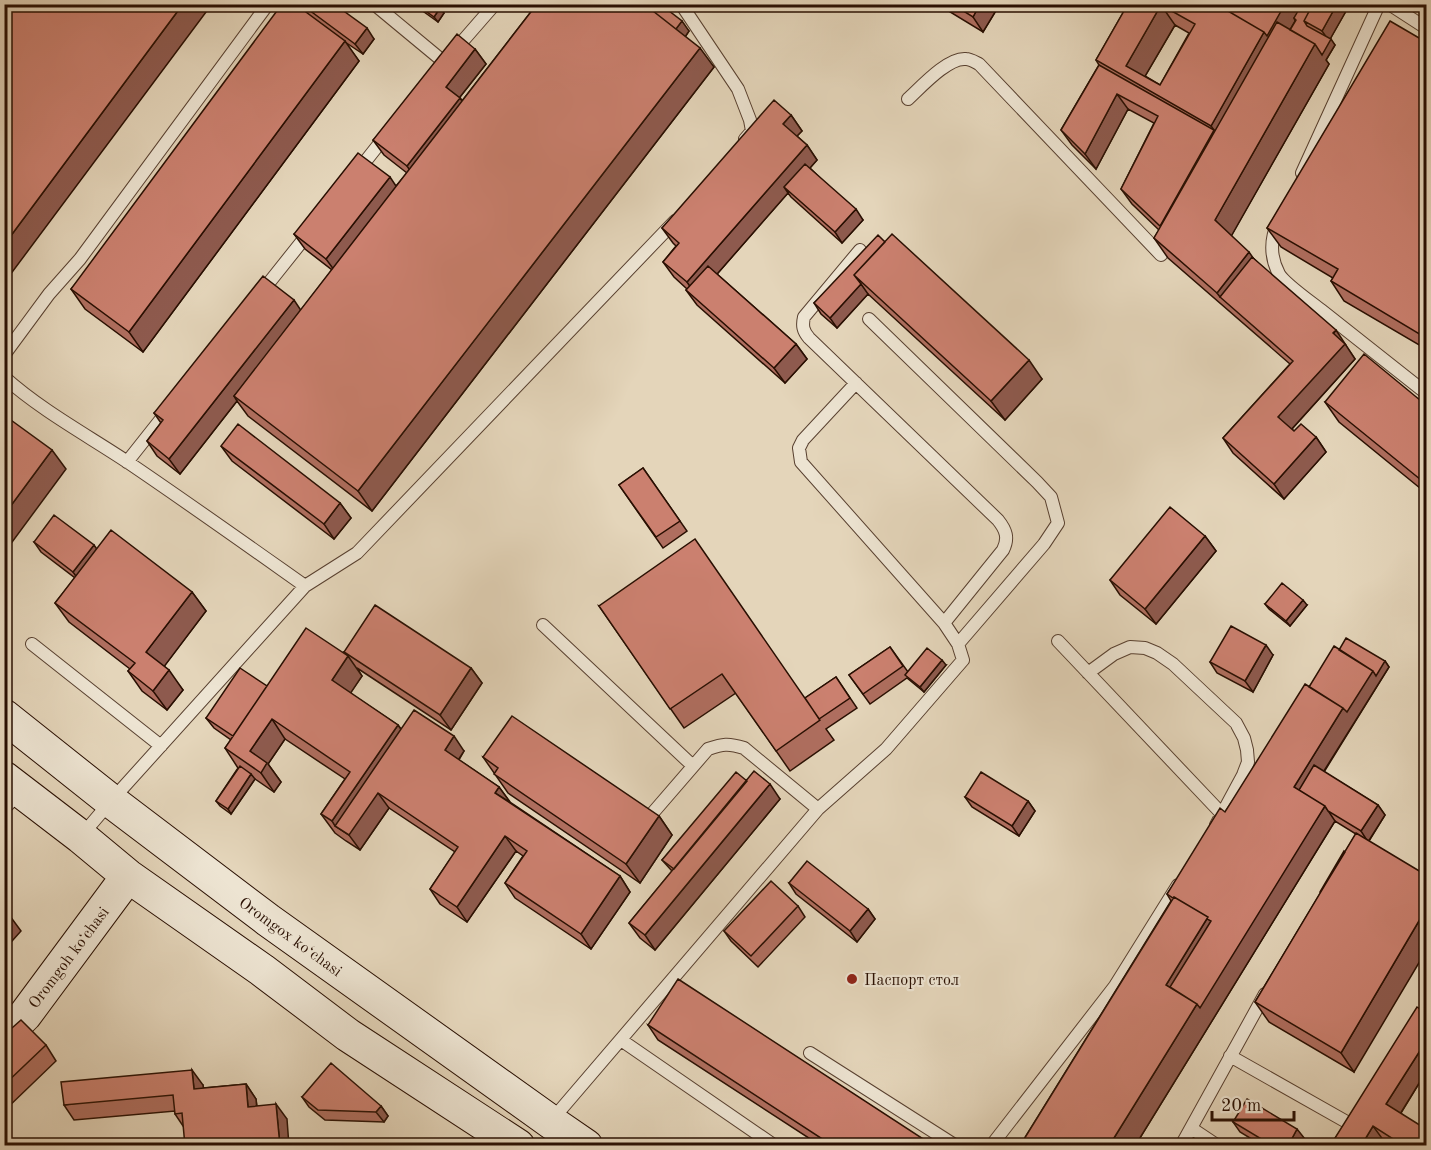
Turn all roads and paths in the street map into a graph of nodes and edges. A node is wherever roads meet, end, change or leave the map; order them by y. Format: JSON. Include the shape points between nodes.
{"nodes":[{"id":1,"x":268,"y":4,"type":"edge"},
{"id":2,"x":374,"y":4,"type":"edge"},
{"id":3,"x":495,"y":4,"type":"edge"},
{"id":4,"x":681,"y":4,"type":"edge"},
{"id":5,"x":1379,"y":4,"type":"edge"},
{"id":6,"x":1389,"y":4,"type":"edge"},
{"id":7,"x":1426,"y":28,"type":"edge"},
{"id":8,"x":444,"y":62,"type":"junction"},
{"id":9,"x":429,"y":81,"type":"edge"},
{"id":10,"x":908,"y":99,"type":"dead end"},
{"id":11,"x":392,"y":127,"type":"edge"},
{"id":12,"x":736,"y":149,"type":"edge"},
{"id":13,"x":348,"y":183,"type":"edge"},
{"id":14,"x":1296,"y":187,"type":"edge"},
{"id":15,"x":1286,"y":208,"type":"edge"},
{"id":16,"x":683,"y":213,"type":"edge"},
{"id":17,"x":319,"y":220,"type":"edge"},
{"id":18,"x":860,"y":250,"type":"edge"},
{"id":19,"x":1161,"y":255,"type":"edge"},
{"id":20,"x":252,"y":304,"type":"edge"},
{"id":21,"x":869,"y":320,"type":"dead end"},
{"id":22,"x":4,"y":355,"type":"edge"},
{"id":23,"x":4,"y":377,"type":"edge"},
{"id":24,"x":856,"y":383,"type":"junction"},
{"id":25,"x":1426,"y":393,"type":"edge"},
{"id":26,"x":179,"y":397,"type":"edge"},
{"id":27,"x":127,"y":462,"type":"junction"},
{"id":28,"x":306,"y":586,"type":"junction"},
{"id":29,"x":944,"y":623,"type":"junction"},
{"id":30,"x":543,"y":625,"type":"dead end"},
{"id":31,"x":1058,"y":641,"type":"dead end"},
{"id":32,"x":32,"y":644,"type":"dead end"},
{"id":33,"x":958,"y":644,"type":"junction"},
{"id":34,"x":1088,"y":673,"type":"junction"},
{"id":35,"x":4,"y":716,"type":"edge"},
{"id":36,"x":161,"y":746,"type":"junction"},
{"id":37,"x":693,"y":766,"type":"junction"},
{"id":38,"x":10,"y":793,"type":"edge"},
{"id":39,"x":111,"y":801,"type":"junction"},
{"id":40,"x":818,"y":809,"type":"junction"},
{"id":41,"x":651,"y":814,"type":"edge"},
{"id":42,"x":1222,"y":814,"type":"junction"},
{"id":43,"x":1209,"y":835,"type":"edge"},
{"id":44,"x":81,"y":837,"type":"junction"},
{"id":45,"x":1184,"y":875,"type":"edge"},
{"id":46,"x":128,"y":876,"type":"junction"},
{"id":47,"x":1271,"y":985,"type":"edge"},
{"id":48,"x":4,"y":1036,"type":"edge"},
{"id":49,"x":621,"y":1040,"type":"junction"},
{"id":50,"x":810,"y":1053,"type":"dead end"},
{"id":51,"x":1230,"y":1056,"type":"junction"},
{"id":52,"x":551,"y":1122,"type":"junction"},
{"id":53,"x":1191,"y":1128,"type":"junction"},
{"id":54,"x":1343,"y":1139,"type":"edge"},
{"id":55,"x":518,"y":1146,"type":"edge"},
{"id":56,"x":586,"y":1146,"type":"edge"},
{"id":57,"x":775,"y":1146,"type":"edge"},
{"id":58,"x":956,"y":1146,"type":"edge"},
{"id":59,"x":992,"y":1146,"type":"edge"},
{"id":60,"x":1181,"y":1146,"type":"edge"},
{"id":61,"x":1218,"y":1146,"type":"edge"}],
"edges":[{"from":1,"to":22,"type":"lane","via":[[80,259]]},
{"from":2,"to":8,"type":"lane"},
{"from":3,"to":8,"type":"lane"},
{"from":4,"to":12,"type":"lane","via":[[738,89],[750,120],[752,131]]},
{"from":5,"to":14,"type":"lane"},
{"from":6,"to":7,"type":"lane"},
{"from":8,"to":9,"type":"lane"},
{"from":10,"to":19,"type":"lane","via":[[955,60],[967,58],[979,64],[1067,148]]},
{"from":11,"to":13,"type":"lane"},
{"from":15,"to":25,"type":"lane","via":[[1272,244],[1272,257],[1280,276]]},
{"from":16,"to":28,"type":"lane","via":[[357,553]]},
{"from":17,"to":20,"type":"lane"},
{"from":18,"to":24,"type":"lane","via":[[802,323],[809,338]]},
{"from":21,"to":33,"type":"lane","via":[[1037,482],[1051,497],[1056,512],[1058,524],[1044,544]]},
{"from":23,"to":27,"type":"lane","via":[[52,414]]},
{"from":24,"to":29,"type":"lane","via":[[803,440],[799,448],[801,462]]},
{"from":24,"to":29,"type":"lane","via":[[1006,529],[1003,550]]},
{"from":26,"to":27,"type":"lane"},
{"from":27,"to":28,"type":"lane"},
{"from":28,"to":36,"type":"lane"},
{"from":29,"to":33,"type":"lane"},
{"from":30,"to":37,"type":"lane"},
{"from":31,"to":34,"type":"lane"},
{"from":32,"to":36,"type":"lane"},
{"from":33,"to":40,"type":"lane","via":[[963,660],[886,749]]},
{"from":34,"to":42,"type":"lane"},
{"from":34,"to":42,"type":"lane","via":[[1114,654],[1130,647],[1145,648],[1173,664],[1236,723],[1244,738],[1248,762]]},
{"from":35,"to":39,"type":"main road","name":"Oromgox ko‘chasi"},
{"from":36,"to":39,"type":"lane"},
{"from":37,"to":40,"type":"lane","via":[[708,749],[730,744],[744,748]]},
{"from":37,"to":41,"type":"lane"},
{"from":38,"to":44,"type":"main road"},
{"from":39,"to":44,"type":"lane"},
{"from":39,"to":52,"type":"main road","name":"Oromgox ko‘chasi","via":[[268,920]]},
{"from":40,"to":49,"type":"lane"},
{"from":42,"to":43,"type":"lane"},
{"from":44,"to":46,"type":"main road"},
{"from":45,"to":59,"type":"lane","via":[[1115,986]]},
{"from":46,"to":48,"type":"main road","name":"Oromgoh koʻchasi","via":[[25,1015]]},
{"from":46,"to":55,"type":"main road","via":[[348,1035]]},
{"from":47,"to":51,"type":"lane"},
{"from":49,"to":52,"type":"lane"},
{"from":49,"to":57,"type":"lane"},
{"from":50,"to":58,"type":"lane"},
{"from":51,"to":53,"type":"lane"},
{"from":51,"to":54,"type":"lane","via":[[1355,1120]]},
{"from":52,"to":56,"type":"main road","name":"Oromgox ko‘chasi"},
{"from":53,"to":60,"type":"lane"},
{"from":53,"to":61,"type":"lane"}]}
